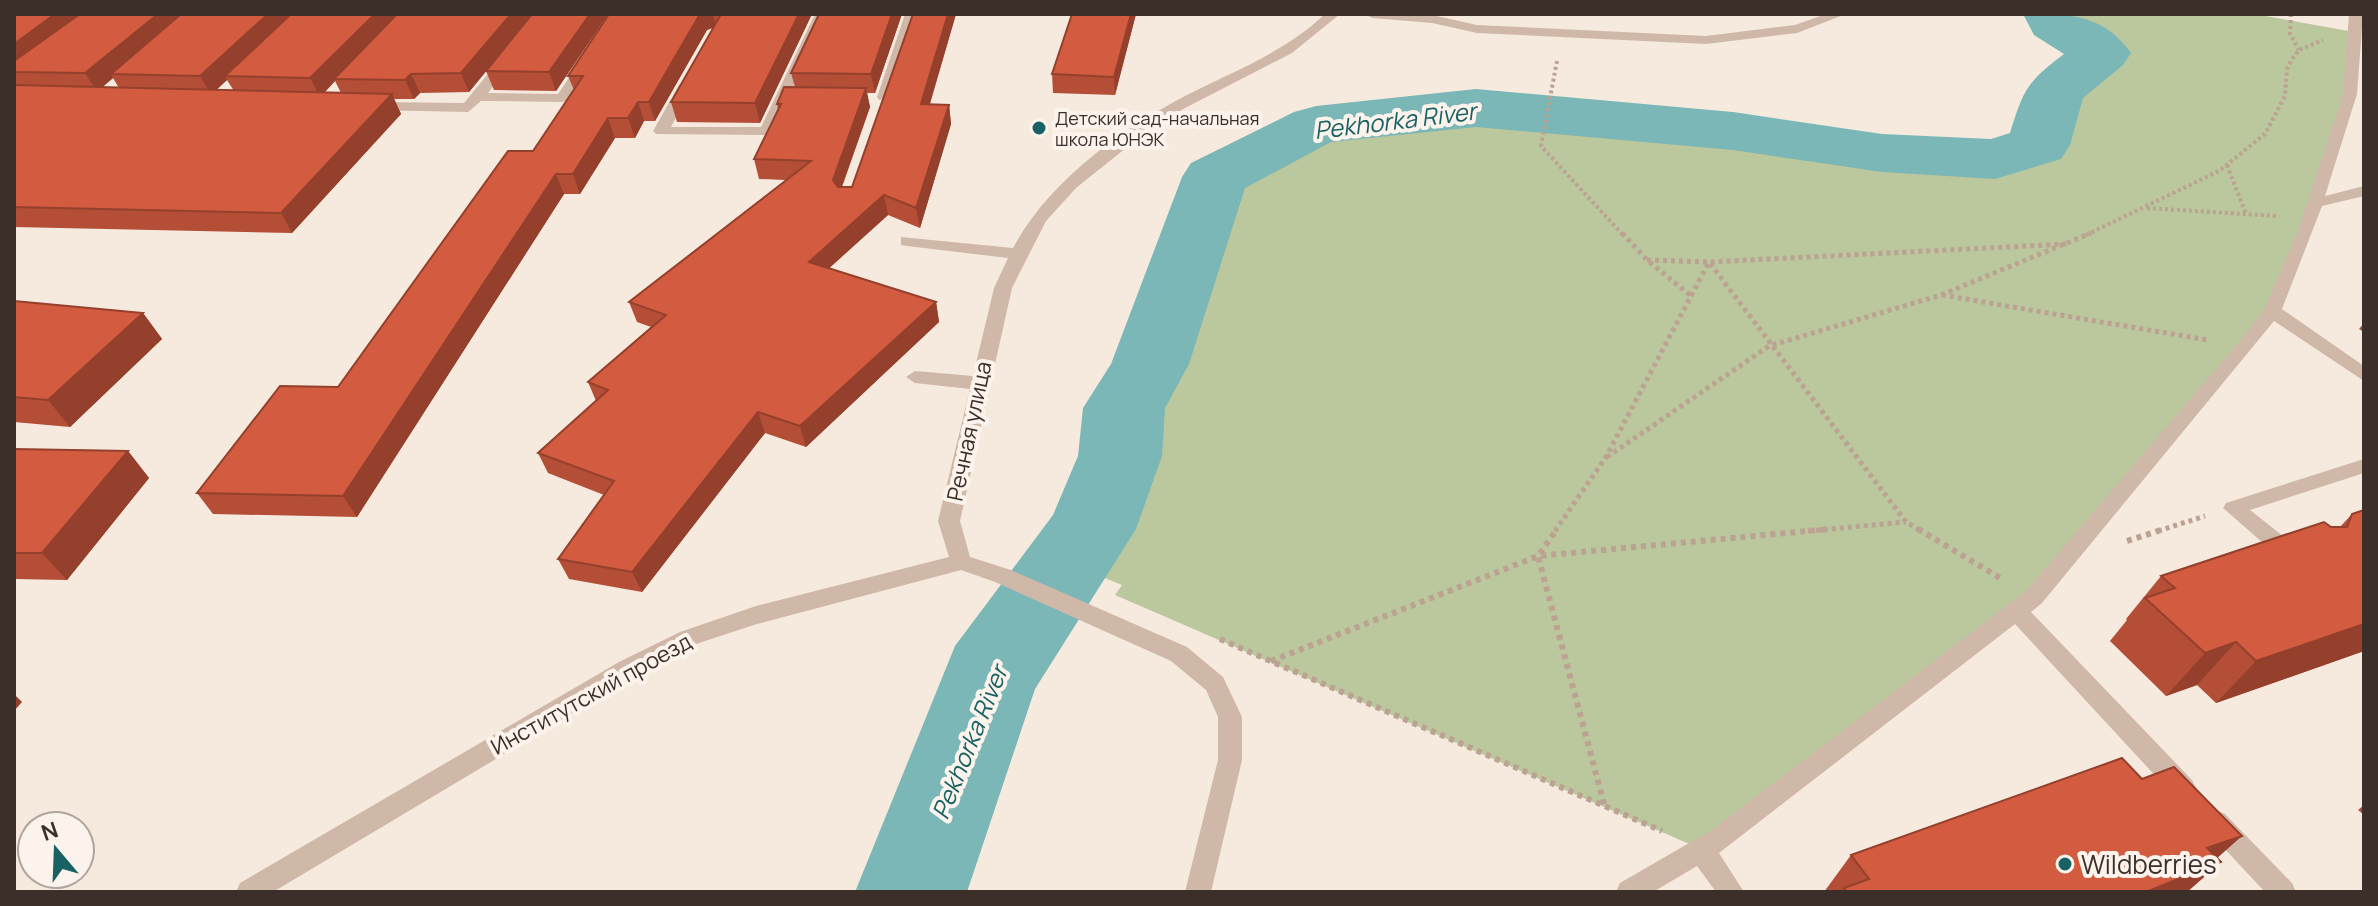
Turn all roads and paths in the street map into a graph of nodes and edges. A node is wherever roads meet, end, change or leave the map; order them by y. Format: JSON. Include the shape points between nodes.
{"nodes":[{"id":1,"x":822,"y":14,"type":"edge"},
{"id":2,"x":912,"y":14,"type":"edge"},
{"id":3,"x":1333,"y":14,"type":"edge"},
{"id":4,"x":1372,"y":14,"type":"edge"},
{"id":5,"x":1839,"y":14,"type":"edge"},
{"id":6,"x":2291,"y":14,"type":"edge"},
{"id":7,"x":2355,"y":23,"type":"edge"},
{"id":8,"x":515,"y":50,"type":"edge"},
{"id":9,"x":595,"y":50,"type":"edge"},
{"id":10,"x":2299,"y":50,"type":"junction"},
{"id":11,"x":2358,"y":59,"type":"edge"},
{"id":12,"x":692,"y":75,"type":"edge"},
{"id":13,"x":1552,"y":79,"type":"dead end"},
{"id":14,"x":477,"y":97,"type":"junction"},
{"id":15,"x":357,"y":105,"type":"edge"},
{"id":16,"x":876,"y":105,"type":"dead end"},
{"id":17,"x":1138,"y":120,"type":"dead end"},
{"id":18,"x":1159,"y":120,"type":"junction"},
{"id":19,"x":2227,"y":165,"type":"junction"},
{"id":20,"x":2364,"y":191,"type":"edge"},
{"id":21,"x":2146,"y":208,"type":"junction"},
{"id":22,"x":2312,"y":210,"type":"junction"},
{"id":23,"x":2246,"y":214,"type":"junction"},
{"id":24,"x":907,"y":241,"type":"dead end"},
{"id":25,"x":2067,"y":244,"type":"junction"},
{"id":26,"x":1018,"y":254,"type":"junction"},
{"id":27,"x":1647,"y":260,"type":"junction"},
{"id":28,"x":1709,"y":262,"type":"junction"},
{"id":29,"x":1941,"y":295,"type":"junction"},
{"id":30,"x":1691,"y":296,"type":"junction"},
{"id":31,"x":2272,"y":311,"type":"junction"},
{"id":32,"x":1769,"y":346,"type":"junction"},
{"id":33,"x":2245,"y":346,"type":"junction"},
{"id":34,"x":2364,"y":375,"type":"edge"},
{"id":35,"x":915,"y":377,"type":"dead end"},
{"id":36,"x":979,"y":383,"type":"junction"},
{"id":37,"x":1606,"y":457,"type":"junction"},
{"id":38,"x":2364,"y":466,"type":"edge"},
{"id":39,"x":2233,"y":508,"type":"junction"},
{"id":40,"x":1906,"y":522,"type":"junction"},
{"id":41,"x":1538,"y":556,"type":"junction"},
{"id":42,"x":2066,"y":559,"type":"junction"},
{"id":43,"x":2299,"y":561,"type":"edge"},
{"id":44,"x":961,"y":562,"type":"junction"},
{"id":45,"x":2025,"y":604,"type":"junction"},
{"id":46,"x":1604,"y":804,"type":"junction"},
{"id":47,"x":1701,"y":849,"type":"junction"},
{"id":48,"x":249,"y":892,"type":"edge"},
{"id":49,"x":1198,"y":892,"type":"edge"},
{"id":50,"x":1629,"y":892,"type":"edge"},
{"id":51,"x":1731,"y":892,"type":"edge"},
{"id":52,"x":2283,"y":892,"type":"edge"}],
"edges":[{"from":1,"to":12,"type":"street","via":[[789,99],[766,132],[661,131]]},
{"from":2,"to":16,"type":"street"},
{"from":3,"to":18,"type":"street","name":"Речная улица","via":[[1314,34],[1277,57]]},
{"from":4,"to":5,"type":"street","via":[[1477,29],[1706,40],[1797,29]]},
{"from":6,"to":10,"type":"path","via":[[2290,34]]},
{"from":7,"to":10,"type":"path"},
{"from":7,"to":11,"type":"street"},
{"from":8,"to":14,"type":"street"},
{"from":9,"to":14,"type":"street","via":[[562,98]]},
{"from":10,"to":19,"type":"path","via":[[2287,69],[2278,116]]},
{"from":11,"to":22,"type":"street"},
{"from":13,"to":27,"type":"path","via":[[1541,146]]},
{"from":14,"to":15,"type":"street","via":[[468,108]]},
{"from":17,"to":18,"type":"street"},
{"from":18,"to":26,"type":"street","name":"Речная улица","via":[[1078,180],[1041,215]]},
{"from":19,"to":21,"type":"path"},
{"from":19,"to":23,"type":"path"},
{"from":20,"to":22,"type":"street"},
{"from":21,"to":23,"type":"path"},
{"from":21,"to":25,"type":"path"},
{"from":22,"to":23,"type":"path"},
{"from":22,"to":31,"type":"street"},
{"from":24,"to":26,"type":"street"},
{"from":25,"to":28,"type":"path"},
{"from":25,"to":29,"type":"path"},
{"from":26,"to":36,"type":"street","name":"Речная улица","via":[[1003,288]]},
{"from":27,"to":28,"type":"path"},
{"from":27,"to":30,"type":"path"},
{"from":28,"to":30,"type":"path"},
{"from":28,"to":32,"type":"path"},
{"from":29,"to":32,"type":"path"},
{"from":29,"to":33,"type":"path"},
{"from":30,"to":37,"type":"path"},
{"from":31,"to":33,"type":"street"},
{"from":31,"to":34,"type":"street"},
{"from":32,"to":37,"type":"path"},
{"from":32,"to":40,"type":"path"},
{"from":33,"to":42,"type":"street"},
{"from":35,"to":36,"type":"street"},
{"from":36,"to":44,"type":"street","name":"Речная улица","via":[[949,521]]},
{"from":37,"to":41,"type":"path"},
{"from":38,"to":39,"type":"street"},
{"from":39,"to":42,"type":"path"},
{"from":39,"to":43,"type":"street"},
{"from":40,"to":41,"type":"path"},
{"from":40,"to":45,"type":"path"},
{"from":41,"to":46,"type":"path"},
{"from":41,"to":46,"type":"path","via":[[1271,661]]},
{"from":42,"to":45,"type":"street"},
{"from":44,"to":48,"type":"street","name":"Институтский проезд","via":[[688,638],[614,676]]},
{"from":44,"to":49,"type":"street","via":[[1179,654],[1215,684],[1230,717],[1230,760]]},
{"from":45,"to":47,"type":"street"},
{"from":45,"to":52,"type":"street"},
{"from":46,"to":47,"type":"path"},
{"from":47,"to":50,"type":"street"},
{"from":47,"to":51,"type":"street"}]}
